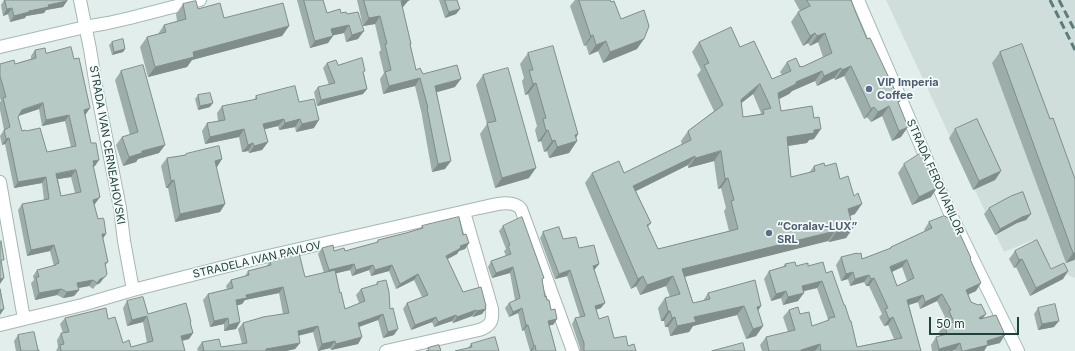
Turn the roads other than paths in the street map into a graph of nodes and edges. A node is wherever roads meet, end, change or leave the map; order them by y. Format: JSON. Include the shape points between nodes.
{"nodes":[{"id":1,"x":80,"y":0,"type":"edge"},
{"id":2,"x":858,"y":0,"type":"edge"},
{"id":3,"x":195,"y":1,"type":"edge"},
{"id":4,"x":85,"y":26,"type":"junction"},
{"id":5,"x":0,"y":47,"type":"edge"},
{"id":6,"x":0,"y":182,"type":"edge"},
{"id":7,"x":464,"y":212,"type":"junction"},
{"id":8,"x":133,"y":290,"type":"junction"},
{"id":9,"x":24,"y":319,"type":"junction"},
{"id":10,"x":0,"y":325,"type":"edge"},
{"id":11,"x":386,"y":351,"type":"edge"},
{"id":12,"x":573,"y":351,"type":"edge"},
{"id":13,"x":1018,"y":351,"type":"edge"}],
"edges":[{"from":1,"to":4,"type":"street","name":"STRADA IVAN CERNEAHOVSKI"},
{"from":2,"to":13,"type":"street","name":"STRADA FEROVIARILOR","via":[[950,211]]},
{"from":3,"to":4,"type":"street","via":[[108,23]]},
{"from":4,"to":5,"type":"street"},
{"from":4,"to":8,"type":"street","name":"STRADA IVAN CERNEAHOVSKI","via":[[114,173]]},
{"from":6,"to":9,"type":"street"},
{"from":7,"to":8,"type":"street","name":"STRADELA IVAN PAVLOV","via":[[255,259]]},
{"from":7,"to":11,"type":"street","via":[[492,309],[491,322],[486,328],[479,330]]},
{"from":7,"to":12,"type":"street","name":"STRADELA IVAN PAVLOV","via":[[506,203],[519,206]]},
{"from":8,"to":9,"type":"street","name":"STRADELA IVAN PAVLOV"},
{"from":9,"to":10,"type":"street","name":"STRADELA IVAN PAVLOV"}]}
